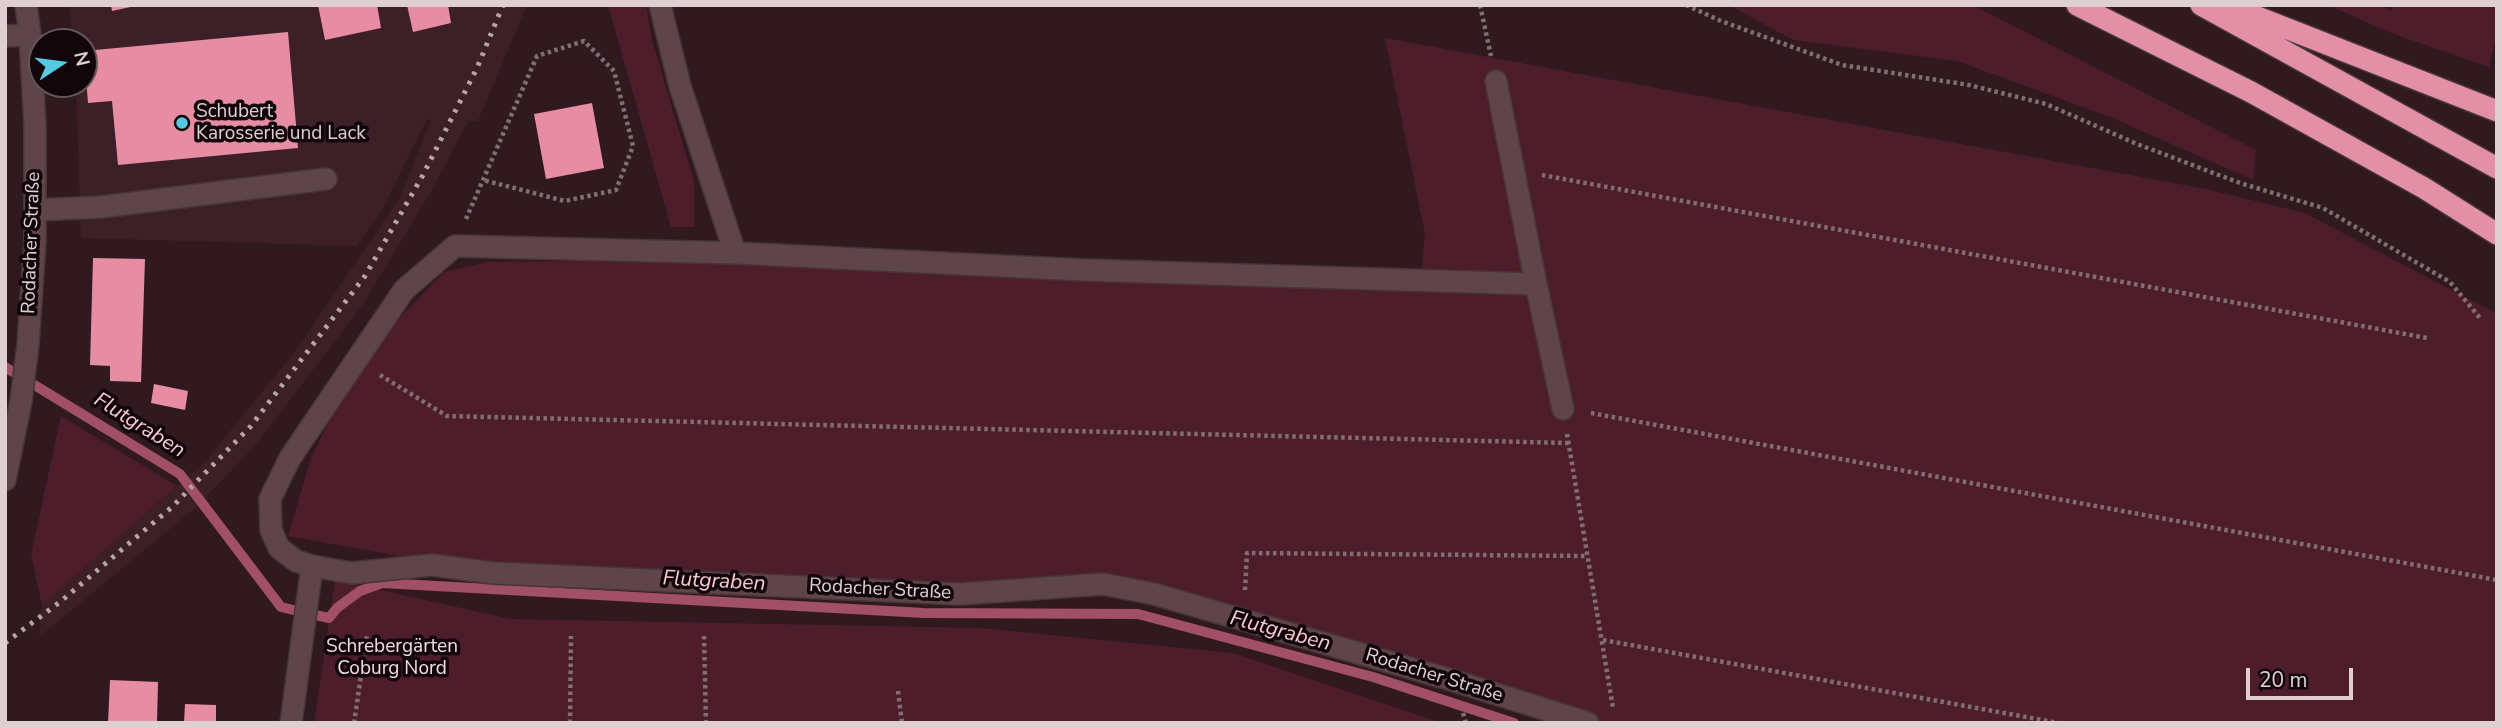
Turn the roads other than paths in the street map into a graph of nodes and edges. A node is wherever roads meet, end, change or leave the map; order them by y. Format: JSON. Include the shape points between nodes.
{"nodes":[{"id":1,"x":26,"y":5,"type":"edge"},
{"id":2,"x":660,"y":5,"type":"edge"},
{"id":3,"x":2077,"y":5,"type":"edge"},
{"id":4,"x":2201,"y":5,"type":"edge"},
{"id":5,"x":2227,"y":5,"type":"edge"},
{"id":6,"x":29,"y":28,"type":"edge"},
{"id":7,"x":28,"y":35,"type":"edge"},
{"id":8,"x":5,"y":36,"type":"edge"},
{"id":9,"x":1496,"y":81,"type":"road end"},
{"id":10,"x":33,"y":98,"type":"edge"},
{"id":11,"x":2497,"y":111,"type":"edge"},
{"id":12,"x":2497,"y":168,"type":"edge"},
{"id":13,"x":327,"y":179,"type":"dead end"},
{"id":14,"x":35,"y":210,"type":"junction"},
{"id":15,"x":2497,"y":234,"type":"edge"},
{"id":16,"x":735,"y":253,"type":"junction"},
{"id":17,"x":1536,"y":284,"type":"junction"},
{"id":18,"x":16,"y":395,"type":"edge"},
{"id":19,"x":1563,"y":409,"type":"road end"},
{"id":20,"x":5,"y":480,"type":"edge"},
{"id":21,"x":312,"y":565,"type":"junction"},
{"id":22,"x":291,"y":723,"type":"edge"},
{"id":23,"x":1588,"y":723,"type":"edge"}],
"edges":[{"from":1,"to":6,"type":"street","name":"Rodacher Straße"},
{"from":2,"to":16,"type":"street","via":[[680,86]]},
{"from":3,"to":15,"type":"highway","via":[[2251,92]]},
{"from":4,"to":12,"type":"highway"},
{"from":5,"to":11,"type":"highway"},
{"from":7,"to":8,"type":"street"},
{"from":9,"to":17,"type":"street"},
{"from":10,"to":14,"type":"street","name":"Rodacher Straße"},
{"from":13,"to":14,"type":"street","via":[[101,207]]},
{"from":14,"to":18,"type":"street","name":"Rodacher Straße","via":[[27,354]]},
{"from":16,"to":17,"type":"street","via":[[1083,270]]},
{"from":16,"to":21,"type":"street","name":"Rodacher Straße","via":[[455,246],[404,290],[290,458],[270,499],[271,530],[279,548],[296,561]]},
{"from":17,"to":19,"type":"street"},
{"from":18,"to":20,"type":"street","name":"Rodacher Straße"},
{"from":21,"to":22,"type":"street"},
{"from":21,"to":23,"type":"street","name":"Rodacher Straße","via":[[352,573],[432,565],[492,573],[960,594],[1103,584],[1154,594]]}]}
